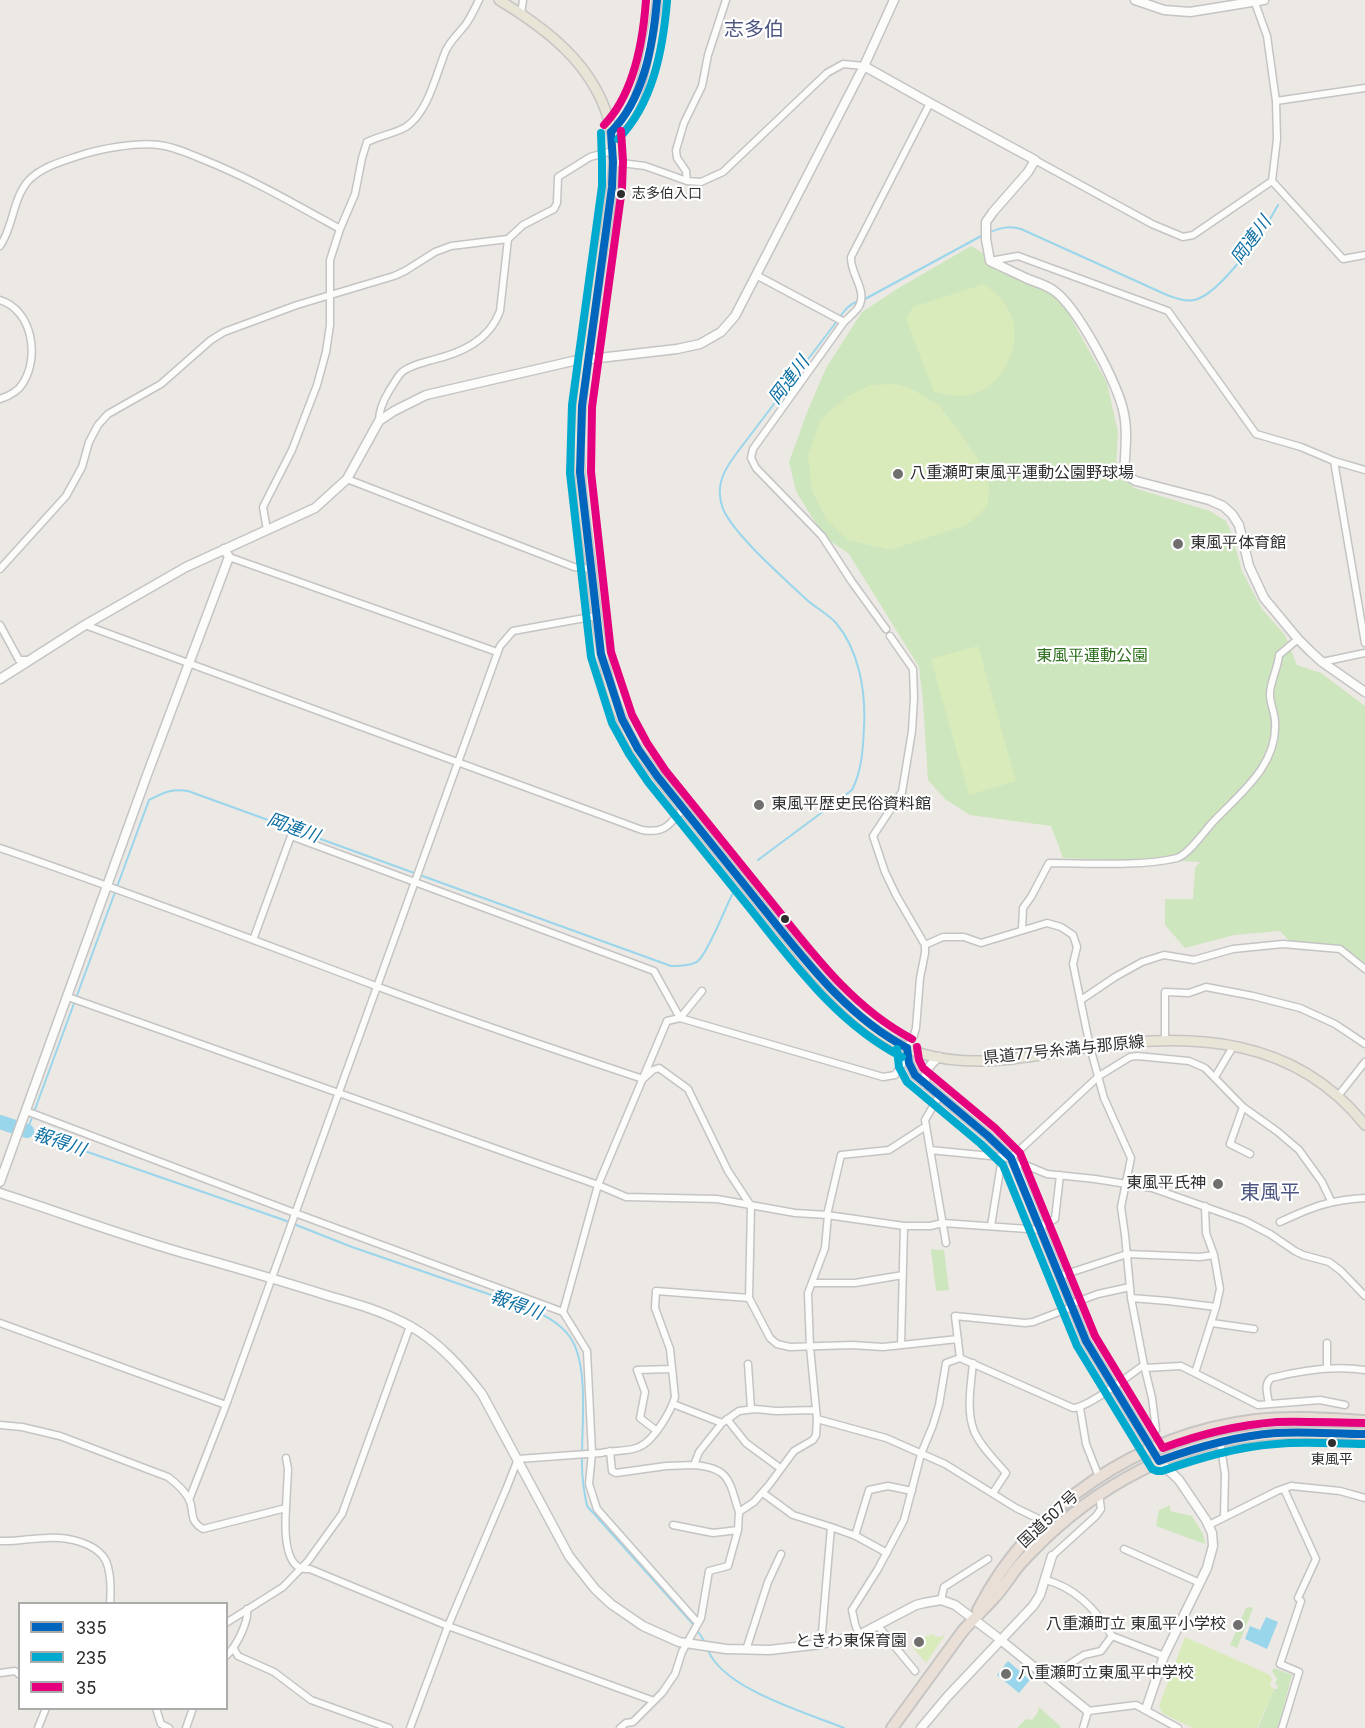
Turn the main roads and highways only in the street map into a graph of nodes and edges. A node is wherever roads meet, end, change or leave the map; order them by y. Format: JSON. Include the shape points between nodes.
{"nodes":[{"id":1,"x":499,"y":0,"type":"edge"},
{"id":2,"x":1365,"y":1125,"type":"edge"},
{"id":3,"x":1365,"y":1420,"type":"edge"},
{"id":4,"x":1365,"y":1434,"type":"edge"},
{"id":5,"x":973,"y":1618,"type":"junction"},
{"id":6,"x":892,"y":1728,"type":"edge"}],
"edges":[{"from":1,"to":2,"type":"main road","name":"県道77号糸満与那原線","via":[[572,55],[603,103],[612,132],[612,187],[587,359],[580,472],[596,616],[610,685],[638,749],[683,809],[836,996],[861,1020],[908,1051],[968,1061],[1165,1040],[1234,1045],[1268,1055],[1306,1073],[1338,1096]]},
{"from":3,"to":5,"type":"highway","name":"国道507号","via":[[1256,1420],[1216,1427],[1151,1448],[1099,1477],[1043,1521],[1001,1570]]},
{"from":4,"to":5,"type":"highway","name":"国道507号","via":[[1252,1436],[1220,1441],[1159,1461],[1083,1505],[1039,1544]]},
{"from":5,"to":6,"type":"highway","name":"国道507号"}]}
